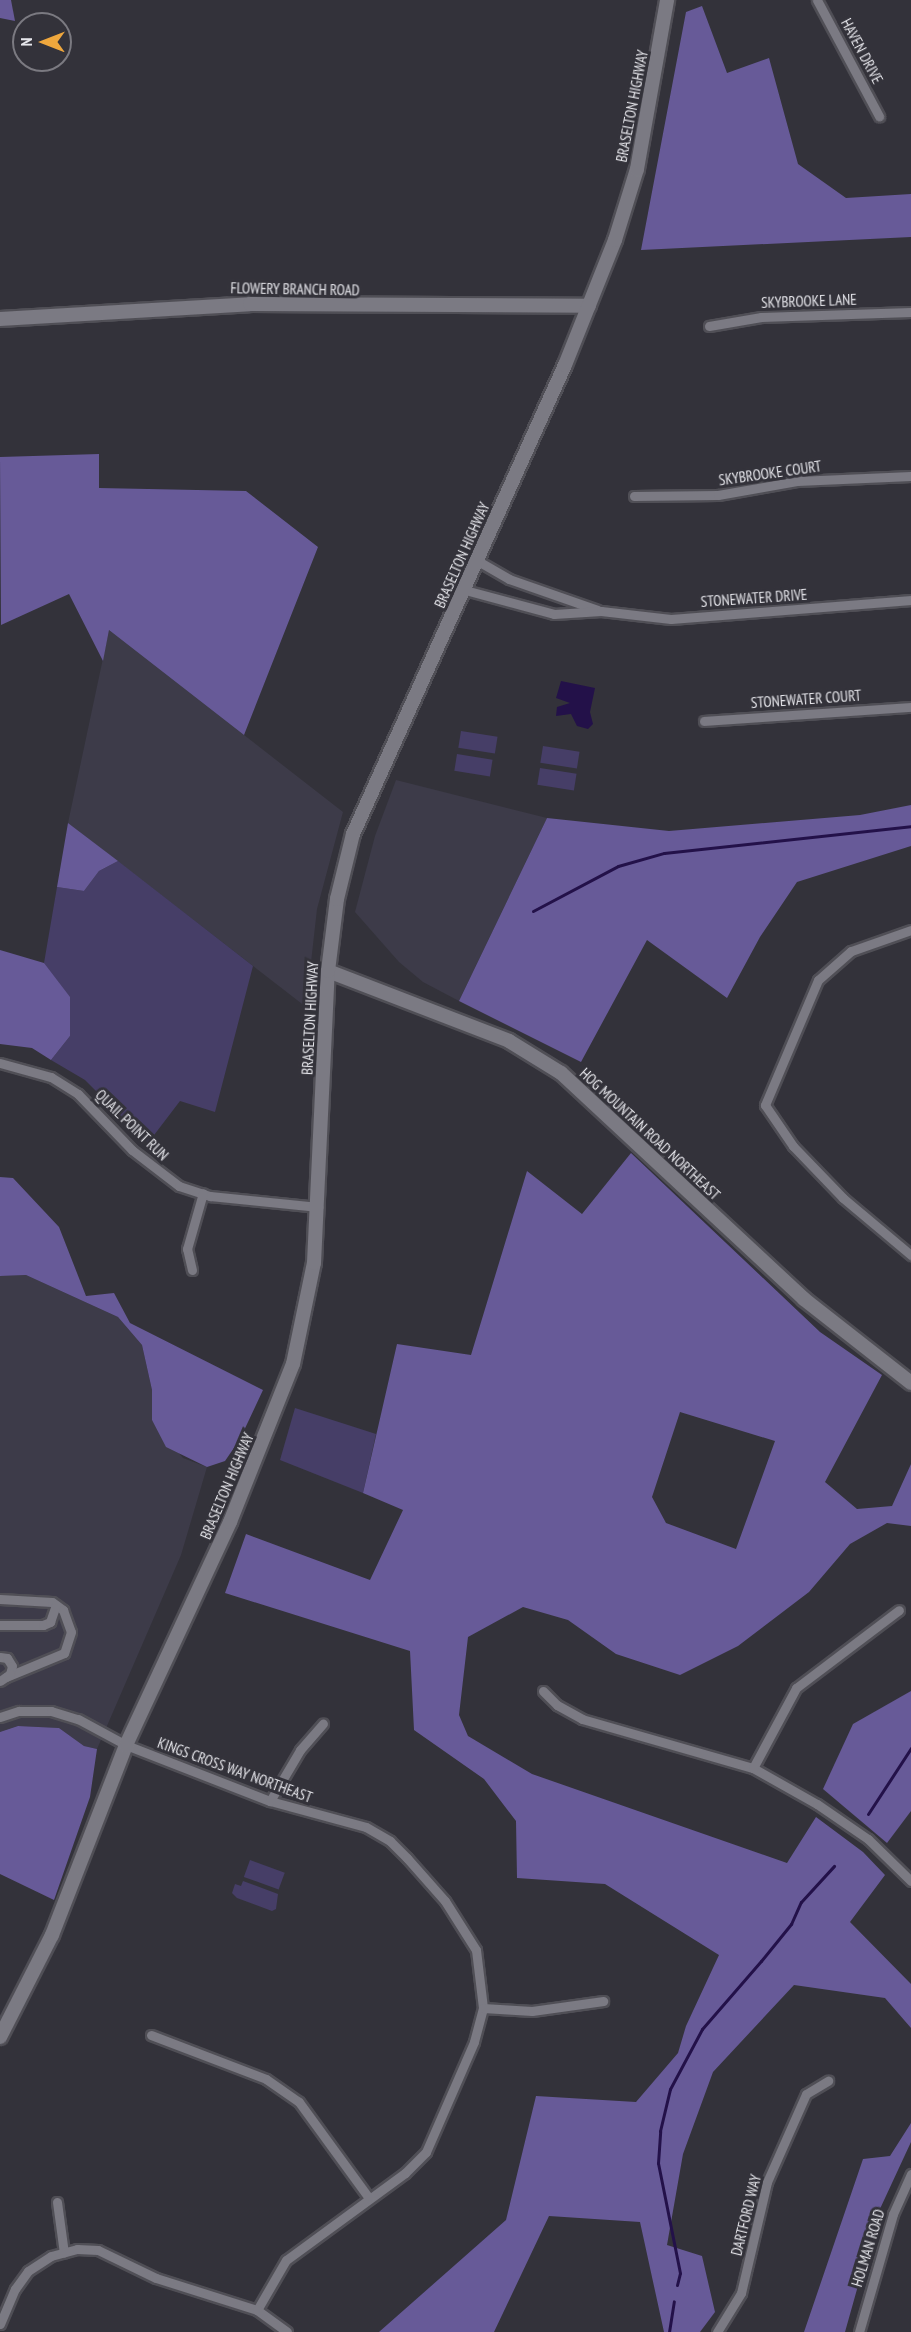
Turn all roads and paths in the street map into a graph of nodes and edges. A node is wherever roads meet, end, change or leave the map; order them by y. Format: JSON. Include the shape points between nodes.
{"nodes":[{"id":1,"x":667,"y":0,"type":"edge"},
{"id":2,"x":817,"y":0,"type":"edge"},
{"id":3,"x":879,"y":116,"type":"dead end"},
{"id":4,"x":590,"y":306,"type":"junction"},
{"id":5,"x":911,"y":312,"type":"edge"},
{"id":6,"x":0,"y":319,"type":"edge"},
{"id":7,"x":709,"y":326,"type":"dead end"},
{"id":8,"x":911,"y":476,"type":"edge"},
{"id":9,"x":633,"y":496,"type":"dead end"},
{"id":10,"x":478,"y":561,"type":"junction"},
{"id":11,"x":465,"y":590,"type":"junction"},
{"id":12,"x":911,"y":600,"type":"edge"},
{"id":13,"x":601,"y":611,"type":"junction"},
{"id":14,"x":911,"y":707,"type":"edge"},
{"id":15,"x":704,"y":721,"type":"dead end"},
{"id":16,"x":911,"y":930,"type":"edge"},
{"id":17,"x":328,"y":971,"type":"junction"},
{"id":18,"x":0,"y":1063,"type":"edge"},
{"id":19,"x":203,"y":1193,"type":"junction"},
{"id":20,"x":318,"y":1208,"type":"junction"},
{"id":21,"x":911,"y":1255,"type":"edge"},
{"id":22,"x":192,"y":1270,"type":"dead end"},
{"id":23,"x":911,"y":1383,"type":"edge"},
{"id":24,"x":0,"y":1599,"type":"edge"},
{"id":25,"x":56,"y":1605,"type":"junction"},
{"id":26,"x":899,"y":1610,"type":"dead end"},
{"id":27,"x":0,"y":1625,"type":"edge"},
{"id":28,"x":0,"y":1657,"type":"edge"},
{"id":29,"x":3,"y":1679,"type":"edge"},
{"id":30,"x":543,"y":1691,"type":"dead end"},
{"id":31,"x":0,"y":1717,"type":"edge"},
{"id":32,"x":323,"y":1724,"type":"dead end"},
{"id":33,"x":126,"y":1745,"type":"junction"},
{"id":34,"x":753,"y":1768,"type":"junction"},
{"id":35,"x":270,"y":1801,"type":"junction"},
{"id":36,"x":911,"y":1881,"type":"edge"},
{"id":37,"x":603,"y":2001,"type":"dead end"},
{"id":38,"x":483,"y":2008,"type":"junction"},
{"id":39,"x":151,"y":2035,"type":"dead end"},
{"id":40,"x":0,"y":2037,"type":"edge"},
{"id":41,"x":828,"y":2081,"type":"dead end"},
{"id":42,"x":911,"y":2174,"type":"edge"},
{"id":43,"x":369,"y":2198,"type":"junction"},
{"id":44,"x":57,"y":2202,"type":"dead end"},
{"id":45,"x":64,"y":2253,"type":"junction"},
{"id":46,"x":257,"y":2310,"type":"junction"},
{"id":47,"x":0,"y":2324,"type":"edge"},
{"id":48,"x":287,"y":2332,"type":"edge"},
{"id":49,"x":717,"y":2332,"type":"edge"},
{"id":50,"x":859,"y":2332,"type":"edge"}],
"edges":[{"from":1,"to":4,"type":"main road","name":"BRASELTON HIGHWAY","via":[[637,169]]},
{"from":2,"to":3,"type":"street","name":"HAVEN DRIVE"},
{"from":4,"to":6,"type":"main road","name":"FLOWERY BRANCH ROAD","via":[[250,304]]},
{"from":4,"to":10,"type":"main road","name":"BRASELTON HIGHWAY"},
{"from":5,"to":7,"type":"street","name":"SKYBROOKE LANE","via":[[761,317]]},
{"from":8,"to":9,"type":"street","name":"SKYBROOKE COURT","via":[[797,481],[718,495]]},
{"from":10,"to":11,"type":"main road","name":"BRASELTON HIGHWAY"},
{"from":10,"to":13,"type":"street","name":"STONEWATER DRIVE","via":[[509,579]]},
{"from":11,"to":13,"type":"street","name":"STONEWATER DRIVE","via":[[554,614]]},
{"from":11,"to":17,"type":"main road","name":"BRASELTON HIGHWAY","via":[[353,834],[337,899]]},
{"from":12,"to":13,"type":"street","name":"STONEWATER DRIVE","via":[[671,619]]},
{"from":14,"to":15,"type":"street","name":"STONEWATER COURT"},
{"from":16,"to":21,"type":"street","via":[[851,951],[818,980],[765,1106],[793,1146],[843,1198]]},
{"from":17,"to":20,"type":"main road","name":"BRASELTON HIGHWAY"},
{"from":17,"to":23,"type":"main road","name":"HOG MOUNTAIN ROAD NORTHEAST","via":[[509,1041],[561,1073],[804,1299]]},
{"from":18,"to":19,"type":"street","name":"QUAIL POINT RUN","via":[[51,1077],[78,1094],[158,1173]]},
{"from":19,"to":20,"type":"street","name":"QUAIL POINT RUN"},
{"from":19,"to":22,"type":"street","via":[[187,1249]]},
{"from":20,"to":33,"type":"main road","name":"BRASELTON HIGHWAY","via":[[306,1311],[273,1420]]},
{"from":24,"to":25,"type":"street","via":[[41,1599]]},
{"from":25,"to":27,"type":"street","via":[[50,1622],[44,1625]]},
{"from":25,"to":29,"type":"street","via":[[69,1620],[71,1632],[64,1653]]},
{"from":26,"to":34,"type":"street","via":[[796,1688]]},
{"from":28,"to":29,"type":"street","via":[[7,1658],[12,1666]]},
{"from":30,"to":34,"type":"street","via":[[556,1705],[582,1719]]},
{"from":31,"to":33,"type":"street","name":"KINGS CROSS WAY NORTHEAST","via":[[19,1711],[51,1711],[78,1719]]},
{"from":32,"to":35,"type":"street","via":[[300,1750]]},
{"from":33,"to":35,"type":"street","name":"KINGS CROSS WAY NORTHEAST"},
{"from":33,"to":40,"type":"main road","name":"BRASELTON HIGHWAY","via":[[52,1935]]},
{"from":34,"to":36,"type":"street","via":[[817,1803],[868,1839]]},
{"from":35,"to":38,"type":"street","name":"KINGS CROSS WAY NORTHEAST","via":[[366,1827],[390,1841],[445,1901],[476,1950]]},
{"from":37,"to":38,"type":"street","via":[[532,2011]]},
{"from":38,"to":43,"type":"street","name":"KINGS CROSS WAY NORTHEAST","via":[[474,2042],[426,2152]]},
{"from":39,"to":43,"type":"street","via":[[266,2079],[300,2102]]},
{"from":41,"to":49,"type":"street","name":"DARTFORD WAY","via":[[806,2094],[767,2182],[741,2293]]},
{"from":42,"to":50,"type":"street","name":"HOLMAN ROAD","via":[[893,2214]]},
{"from":43,"to":46,"type":"street","name":"KINGS CROSS WAY NORTHEAST","via":[[286,2260]]},
{"from":44,"to":45,"type":"street"},
{"from":45,"to":46,"type":"street","via":[[98,2250],[165,2281]]},
{"from":45,"to":47,"type":"street","via":[[28,2271],[15,2289]]},
{"from":46,"to":48,"type":"street"}]}
